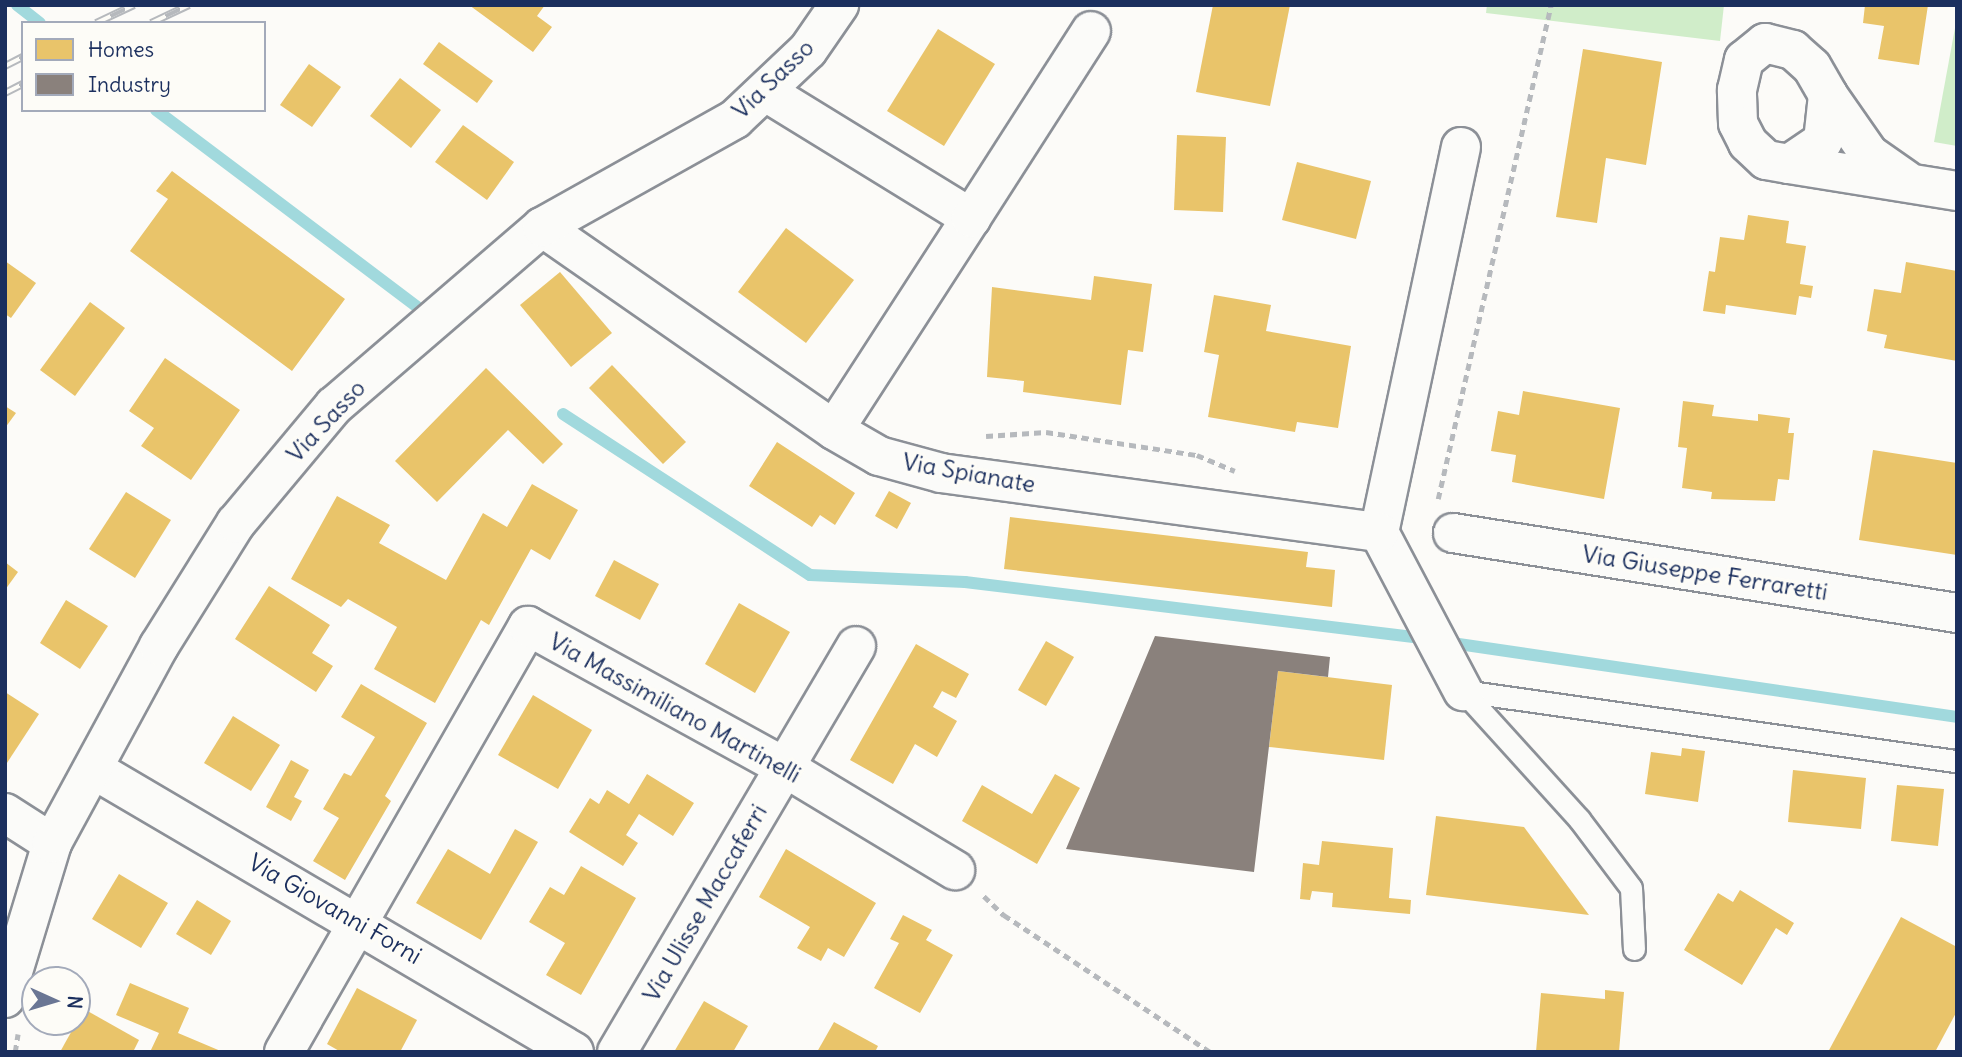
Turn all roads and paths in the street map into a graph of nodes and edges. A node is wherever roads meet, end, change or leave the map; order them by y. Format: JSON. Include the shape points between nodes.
{"nodes":[{"id":1,"x":839,"y":5,"type":"edge"},
{"id":2,"x":1551,"y":5,"type":"edge"},
{"id":3,"x":1091,"y":30,"type":"dead end"},
{"id":4,"x":766,"y":92,"type":"junction"},
{"id":5,"x":1828,"y":95,"type":"junction"},
{"id":6,"x":1461,"y":147,"type":"dead end"},
{"id":7,"x":1789,"y":164,"type":"junction"},
{"id":8,"x":1917,"y":185,"type":"junction"},
{"id":9,"x":1957,"y":191,"type":"edge"},
{"id":10,"x":971,"y":218,"type":"junction"},
{"id":11,"x":542,"y":227,"type":"junction"},
{"id":12,"x":834,"y":430,"type":"junction"},
{"id":13,"x":977,"y":437,"type":"dead end"},
{"id":14,"x":1243,"y":474,"type":"dead end"},
{"id":15,"x":1383,"y":515,"type":"junction"},
{"id":16,"x":1453,"y":533,"type":"dead end"},
{"id":17,"x":1957,"y":613,"type":"edge"},
{"id":18,"x":856,"y":646,"type":"dead end"},
{"id":19,"x":1455,"y":676,"type":"junction"},
{"id":20,"x":1957,"y":761,"type":"edge"},
{"id":21,"x":784,"y":767,"type":"junction"},
{"id":22,"x":93,"y":769,"type":"junction"},
{"id":23,"x":5,"y":814,"type":"edge"},
{"id":24,"x":52,"y":844,"type":"junction"},
{"id":25,"x":955,"y":870,"type":"joint"},
{"id":26,"x":358,"y":921,"type":"junction"},
{"id":27,"x":1634,"y":949,"type":"dead end"},
{"id":28,"x":13,"y":1012,"type":"edge"},
{"id":29,"x":15,"y":1052,"type":"edge"},
{"id":30,"x":284,"y":1052,"type":"edge"},
{"id":31,"x":574,"y":1052,"type":"edge"},
{"id":32,"x":617,"y":1052,"type":"edge"},
{"id":33,"x":1210,"y":1052,"type":"edge"}],
"edges":[{"from":1,"to":4,"type":"street","name":"Via Sasso","via":[[808,50]]},
{"from":2,"to":15,"type":"path","via":[[1436,505]]},
{"from":3,"to":10,"type":"street"},
{"from":4,"to":10,"type":"street"},
{"from":4,"to":11,"type":"street","name":"Via Sasso","via":[[735,119]]},
{"from":5,"to":7,"type":"street","via":[[1823,141]]},
{"from":5,"to":7,"type":"street","via":[[1812,67],[1793,50],[1765,43],[1744,60],[1737,90],[1738,123],[1748,144],[1766,160]]},
{"from":5,"to":8,"type":"street","via":[[1868,154]]},
{"from":6,"to":15,"type":"street"},
{"from":7,"to":8,"type":"street"},
{"from":8,"to":9,"type":"street"},
{"from":10,"to":12,"type":"street"},
{"from":11,"to":12,"type":"street","name":"Via Spianate"},
{"from":11,"to":22,"type":"street","name":"Via Sasso","via":[[334,406],[236,523],[159,646]]},
{"from":12,"to":15,"type":"street","name":"Via Spianate","via":[[880,456],[941,473]]},
{"from":13,"to":14,"type":"path","via":[[1046,432],[1197,455]]},
{"from":15,"to":19,"type":"street","via":[[1415,600]]},
{"from":16,"to":17,"type":"street","name":"Via Giuseppe Ferraretti"},
{"from":18,"to":21,"type":"street","name":"Via Ulisse Maccaferri"},
{"from":19,"to":20,"type":"lane"},
{"from":19,"to":27,"type":"lane","via":[[1631,888]]},
{"from":21,"to":25,"type":"street","name":"Via Massimiliano Martinelli"},
{"from":21,"to":26,"type":"street","name":"Via Massimiliano Martinelli","via":[[528,626]]},
{"from":21,"to":32,"type":"street","name":"Via Ulisse Maccaferri"},
{"from":22,"to":24,"type":"street","name":"Via Sasso"},
{"from":22,"to":26,"type":"street","name":"Via Giovanni Forni"},
{"from":23,"to":24,"type":"street"},
{"from":24,"to":28,"type":"street","name":"Via Sasso"},
{"from":25,"to":33,"type":"path","via":[[1004,915]]},
{"from":26,"to":30,"type":"street","name":"Via Massimiliano Martinelli"},
{"from":26,"to":31,"type":"street","name":"Via Giovanni Forni"},
{"from":28,"to":29,"type":"path"}]}
